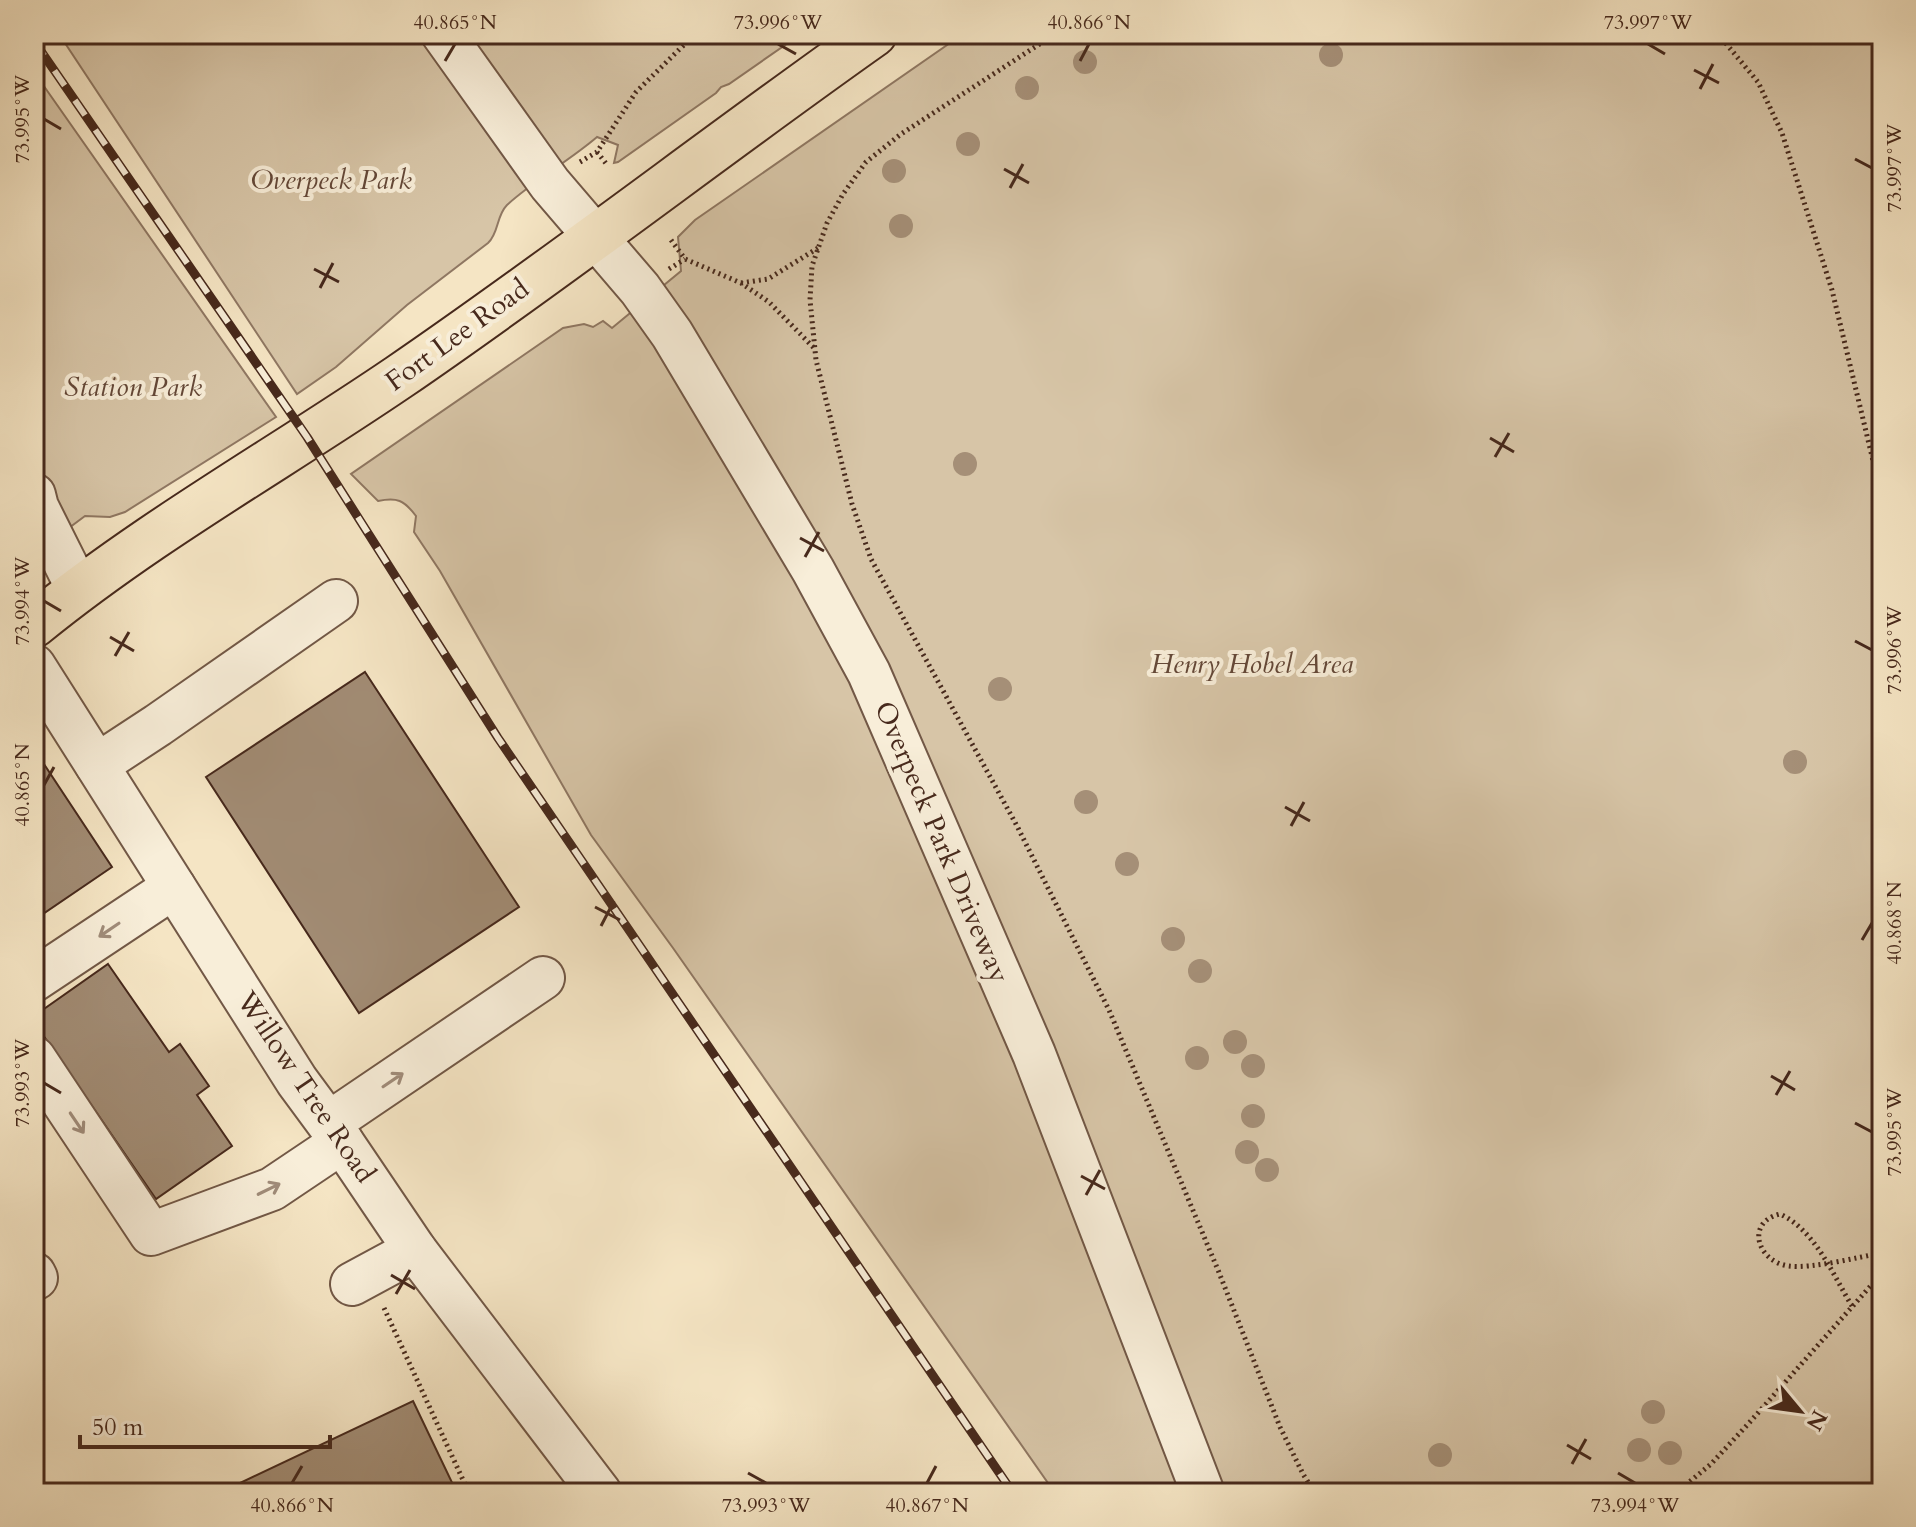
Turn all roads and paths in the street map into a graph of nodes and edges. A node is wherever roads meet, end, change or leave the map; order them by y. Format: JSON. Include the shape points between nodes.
{"nodes":[{"id":1,"x":443,"y":34,"type":"edge"},
{"id":2,"x":695,"y":34,"type":"edge"},
{"id":3,"x":874,"y":34,"type":"edge"},
{"id":4,"x":1055,"y":34,"type":"edge"},
{"id":5,"x":1718,"y":34,"type":"edge"},
{"id":6,"x":597,"y":152,"type":"junction"},
{"id":7,"x":580,"y":162,"type":"dead end"},
{"id":8,"x":608,"y":166,"type":"dead end"},
{"id":9,"x":594,"y":236,"type":"junction"},
{"id":10,"x":671,"y":240,"type":"dead end"},
{"id":11,"x":818,"y":248,"type":"junction"},
{"id":12,"x":685,"y":259,"type":"junction"},
{"id":13,"x":665,"y":272,"type":"dead end"},
{"id":14,"x":741,"y":283,"type":"junction"},
{"id":15,"x":815,"y":349,"type":"junction"},
{"id":16,"x":34,"y":495,"type":"edge"},
{"id":17,"x":1882,"y":498,"type":"edge"},
{"id":18,"x":78,"y":589,"type":"junction"},
{"id":19,"x":336,"y":601,"type":"dead end"},
{"id":20,"x":34,"y":625,"type":"edge"},
{"id":21,"x":34,"y":666,"type":"edge"},
{"id":22,"x":97,"y":765,"type":"junction"},
{"id":23,"x":174,"y":887,"type":"junction"},
{"id":24,"x":543,"y":978,"type":"dead end"},
{"id":25,"x":34,"y":980,"type":"edge"},
{"id":26,"x":34,"y":1058,"type":"edge"},
{"id":27,"x":335,"y":1132,"type":"junction"},
{"id":28,"x":415,"y":1250,"type":"junction"},
{"id":29,"x":1882,"y":1253,"type":"edge"},
{"id":30,"x":1826,"y":1262,"type":"junction"},
{"id":31,"x":1882,"y":1273,"type":"edge"},
{"id":32,"x":367,"y":1294,"type":"joint"},
{"id":33,"x":1852,"y":1306,"type":"junction"},
{"id":34,"x":469,"y":1493,"type":"edge"},
{"id":35,"x":600,"y":1493,"type":"edge"},
{"id":36,"x":1203,"y":1493,"type":"edge"},
{"id":37,"x":1315,"y":1493,"type":"edge"},
{"id":38,"x":1676,"y":1493,"type":"edge"}],
"edges":[{"from":1,"to":9,"type":"street","name":"Overpeck Park Driveway","via":[[550,184]]},
{"from":2,"to":6,"type":"path","via":[[636,92]]},
{"from":3,"to":9,"type":"main road","name":"Fort Lee Road"},
{"from":4,"to":11,"type":"path","via":[[866,162],[843,194]]},
{"from":5,"to":17,"type":"path","via":[[1758,82],[1782,133],[1832,290]]},
{"from":6,"to":7,"type":"path"},
{"from":6,"to":8,"type":"path"},
{"from":9,"to":18,"type":"main road","name":"Fort Lee Road","via":[[344,415]]},
{"from":9,"to":36,"type":"street","name":"Overpeck Park Driveway","via":[[640,289],[695,371],[869,673],[1034,1054]]},
{"from":10,"to":12,"type":"path"},
{"from":11,"to":14,"type":"path","via":[[768,279]]},
{"from":11,"to":15,"type":"path","via":[[810,300]]},
{"from":12,"to":13,"type":"path"},
{"from":12,"to":14,"type":"path"},
{"from":14,"to":15,"type":"path","via":[[769,302]]},
{"from":15,"to":37,"type":"path","via":[[841,463],[871,559],[1017,826],[1109,1010],[1280,1427]]},
{"from":16,"to":18,"type":"street"},
{"from":18,"to":20,"type":"main road","name":"Fort Lee Road"},
{"from":19,"to":22,"type":"street"},
{"from":21,"to":22,"type":"street","name":"Willow Tree Road"},
{"from":22,"to":23,"type":"street","name":"Willow Tree Road"},
{"from":23,"to":25,"type":"street","one_way":true},
{"from":23,"to":27,"type":"street","name":"Willow Tree Road"},
{"from":27,"to":24,"type":"street","one_way":true},
{"from":26,"to":27,"type":"street","one_way":true,"via":[[151,1234],[272,1189]]},
{"from":27,"to":28,"type":"street","name":"Willow Tree Road"},
{"from":28,"to":32,"type":"street"},
{"from":28,"to":35,"type":"street","name":"Willow Tree Road"},
{"from":29,"to":30,"type":"path"},
{"from":30,"to":30,"type":"path","via":[[1788,1266],[1770,1259],[1758,1243],[1764,1223],[1780,1214],[1788,1218]]},
{"from":30,"to":33,"type":"path"},
{"from":31,"to":33,"type":"path"},
{"from":32,"to":34,"type":"path"},
{"from":33,"to":38,"type":"path","via":[[1711,1464]]}]}
